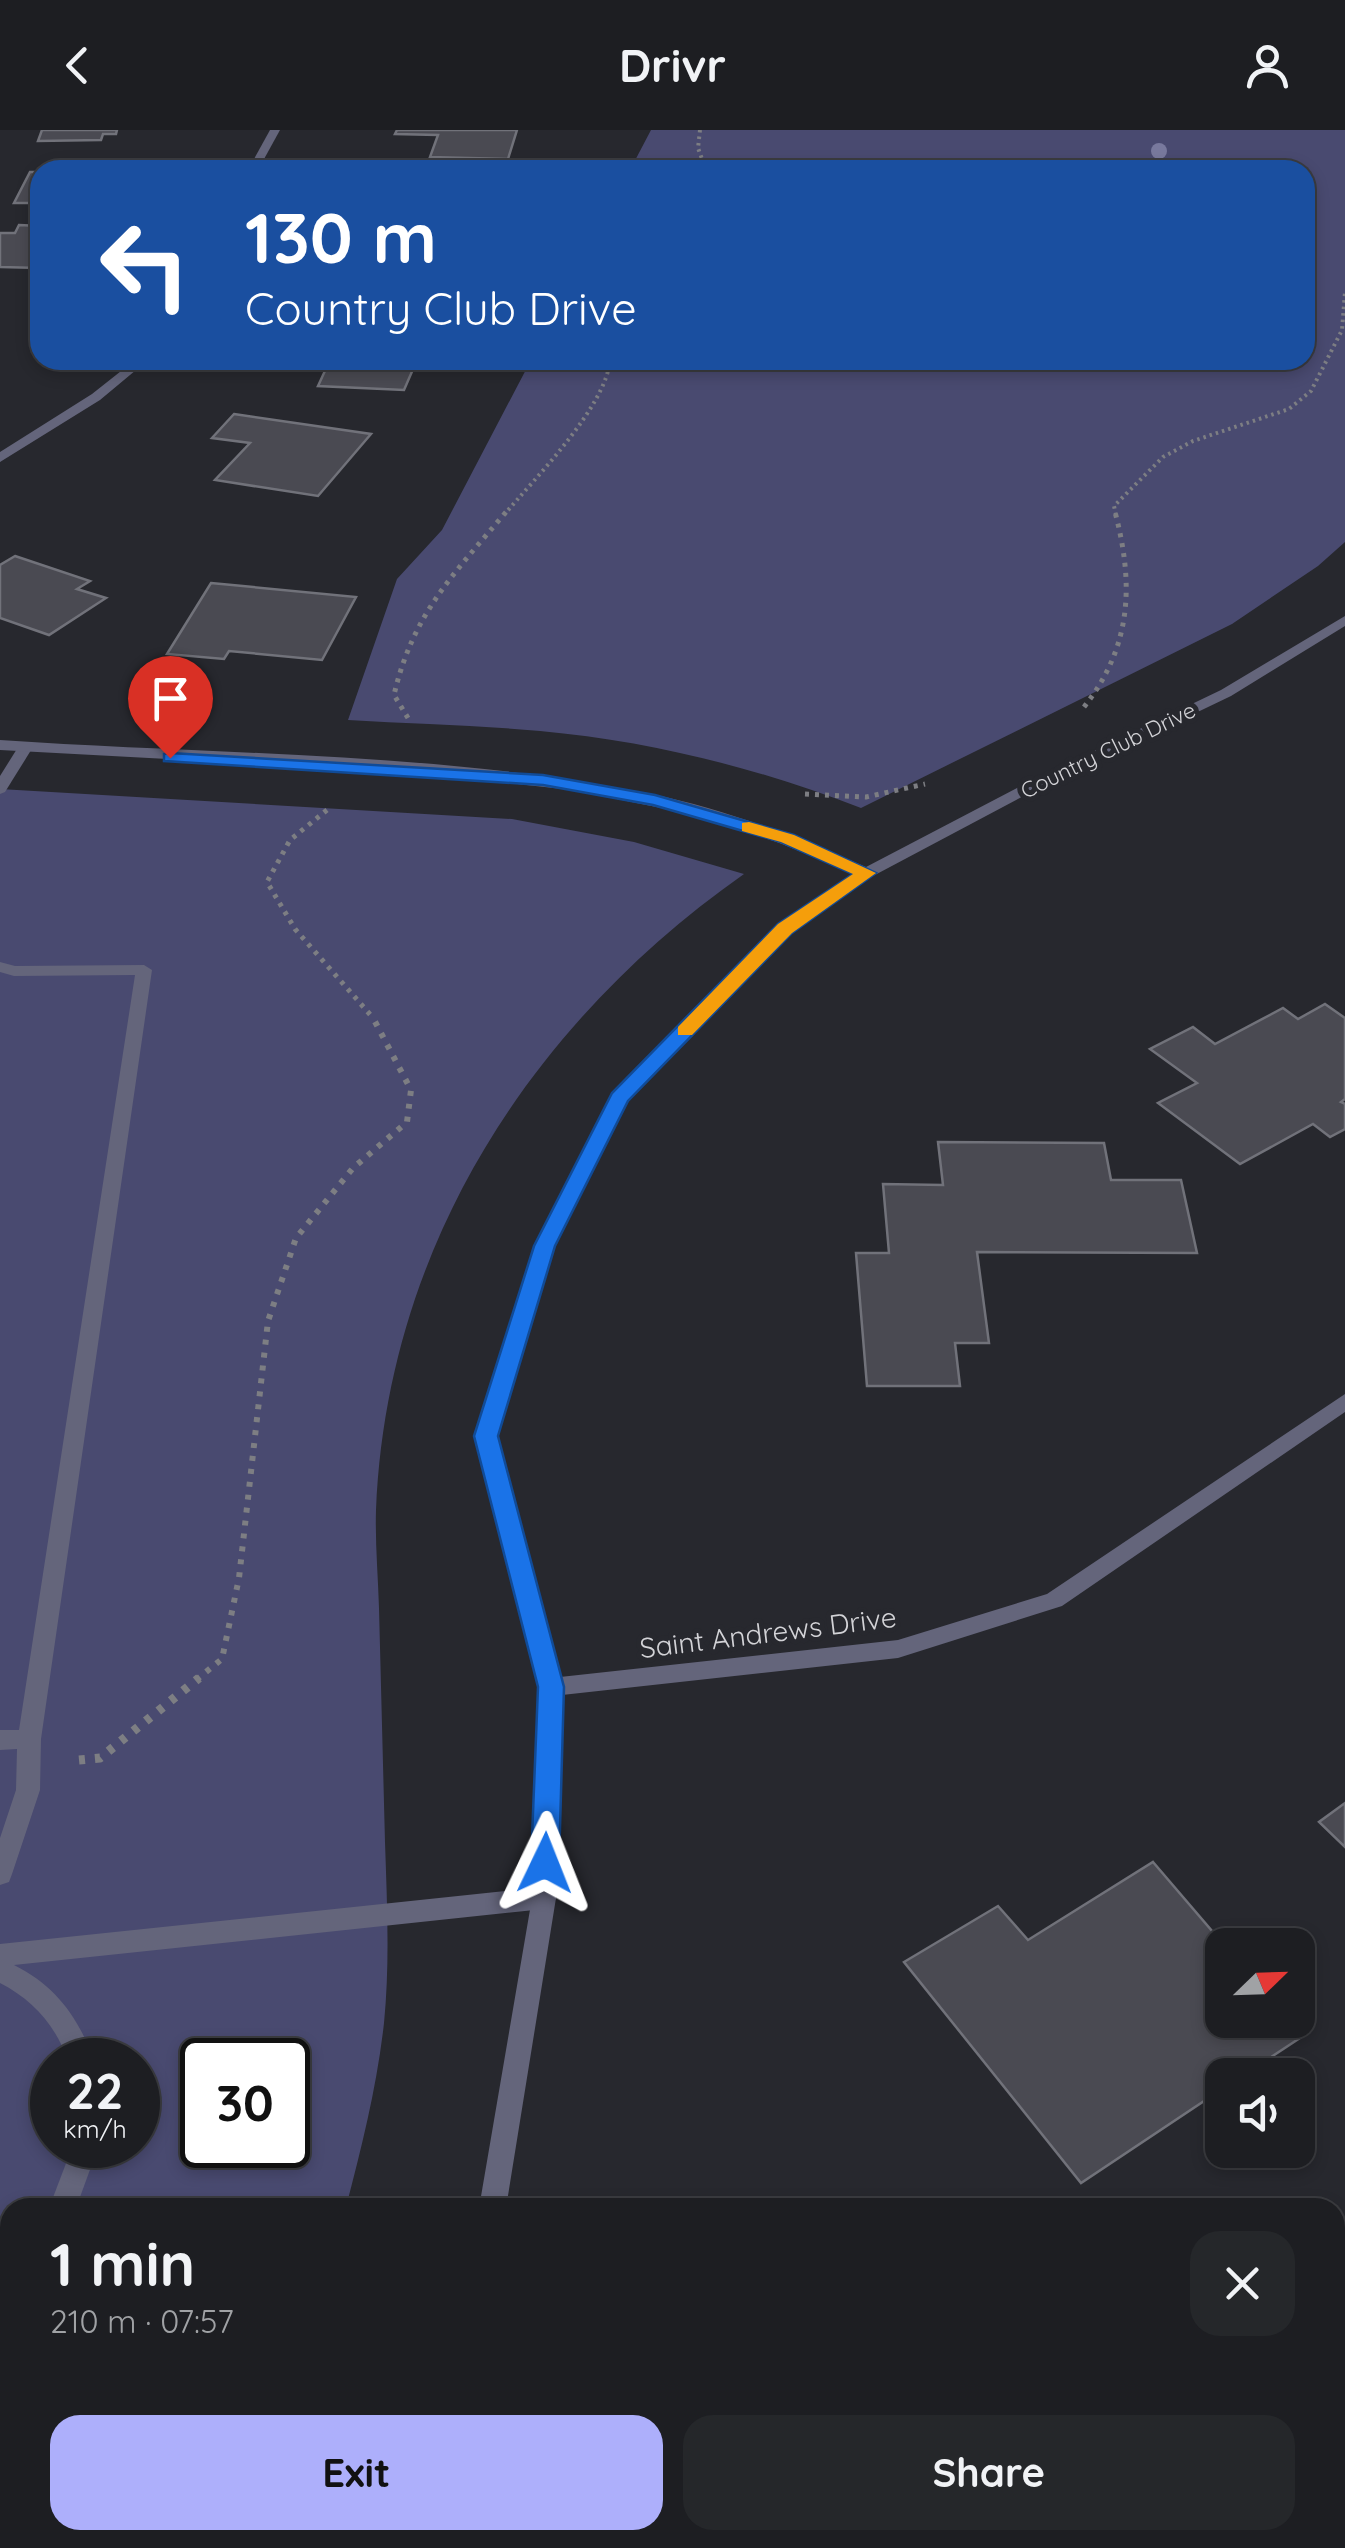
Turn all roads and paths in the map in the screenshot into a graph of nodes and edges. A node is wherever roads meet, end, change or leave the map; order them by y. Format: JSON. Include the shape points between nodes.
{"nodes":[{"id":1,"x":276,"y":130,"type":"edge"},
{"id":2,"x":700,"y":130,"type":"edge"},
{"id":3,"x":259,"y":160,"type":"edge"},
{"id":4,"x":702,"y":160,"type":"edge"},
{"id":5,"x":1345,"y":292,"type":"edge"},
{"id":6,"x":130,"y":370,"type":"edge"},
{"id":7,"x":609,"y":370,"type":"edge"},
{"id":8,"x":0,"y":458,"type":"edge"},
{"id":9,"x":1345,"y":620,"type":"edge"},
{"id":10,"x":1082,"y":710,"type":"dead end"},
{"id":11,"x":0,"y":745,"type":"edge"},
{"id":12,"x":25,"y":747,"type":"junction"},
{"id":13,"x":391,"y":769,"type":"junction"},
{"id":14,"x":941,"y":778,"type":"dead end"},
{"id":15,"x":0,"y":789,"type":"edge"},
{"id":16,"x":790,"y":790,"type":"dead end"},
{"id":17,"x":867,"y":873,"type":"junction"},
{"id":18,"x":0,"y":967,"type":"edge"},
{"id":19,"x":1345,"y":1402,"type":"edge"},
{"id":20,"x":551,"y":1687,"type":"junction"},
{"id":21,"x":0,"y":1740,"type":"edge"},
{"id":22,"x":27,"y":1752,"type":"junction"},
{"id":23,"x":0,"y":1874,"type":"edge"},
{"id":24,"x":544,"y":1898,"type":"junction"},
{"id":25,"x":0,"y":1955,"type":"edge"},
{"id":26,"x":0,"y":1970,"type":"edge"},
{"id":27,"x":73,"y":2038,"type":"edge"},
{"id":28,"x":77,"y":2168,"type":"edge"},
{"id":29,"x":66,"y":2198,"type":"edge"},
{"id":30,"x":494,"y":2198,"type":"edge"}],
"edges":[{"from":1,"to":3,"type":"street"},
{"from":2,"to":4,"type":"path"},
{"from":5,"to":10,"type":"path","via":[[1342,330],[1312,391],[1288,409],[1163,457],[1114,506],[1128,568],[1119,644],[1104,686]]},
{"from":6,"to":8,"type":"street"},
{"from":7,"to":13,"type":"path","via":[[577,430],[454,569],[413,632],[394,695],[402,714],[432,733]]},
{"from":9,"to":17,"type":"street","name":"Country Club Drive","via":[[1226,693]]},
{"from":11,"to":12,"type":"street"},
{"from":12,"to":13,"type":"street"},
{"from":12,"to":15,"type":"street"},
{"from":13,"to":17,"type":"street","via":[[543,780],[655,800],[787,838]]},
{"from":13,"to":22,"type":"path","via":[[306,823],[277,853],[267,882],[295,930],[374,1020],[411,1090],[408,1122],[354,1168],[296,1238],[268,1321],[239,1578],[222,1658],[100,1758]]},
{"from":14,"to":16,"type":"path","via":[[908,792],[857,799]]},
{"from":17,"to":20,"type":"street","name":"Country Club Drive","via":[[785,928],[620,1098],[544,1246],[486,1436]]},
{"from":18,"to":22,"type":"street","via":[[144,970]]},
{"from":19,"to":20,"type":"street","name":"Saint Andrews Drive","via":[[1054,1600],[898,1649]]},
{"from":20,"to":24,"type":"street","name":"Country Club Drive"},
{"from":21,"to":22,"type":"street"},
{"from":22,"to":23,"type":"street","via":[[28,1790]]},
{"from":24,"to":25,"type":"street"},
{"from":24,"to":30,"type":"street","name":"Country Club Drive"},
{"from":26,"to":27,"type":"street","via":[[28,1983]]},
{"from":28,"to":29,"type":"street"}]}
